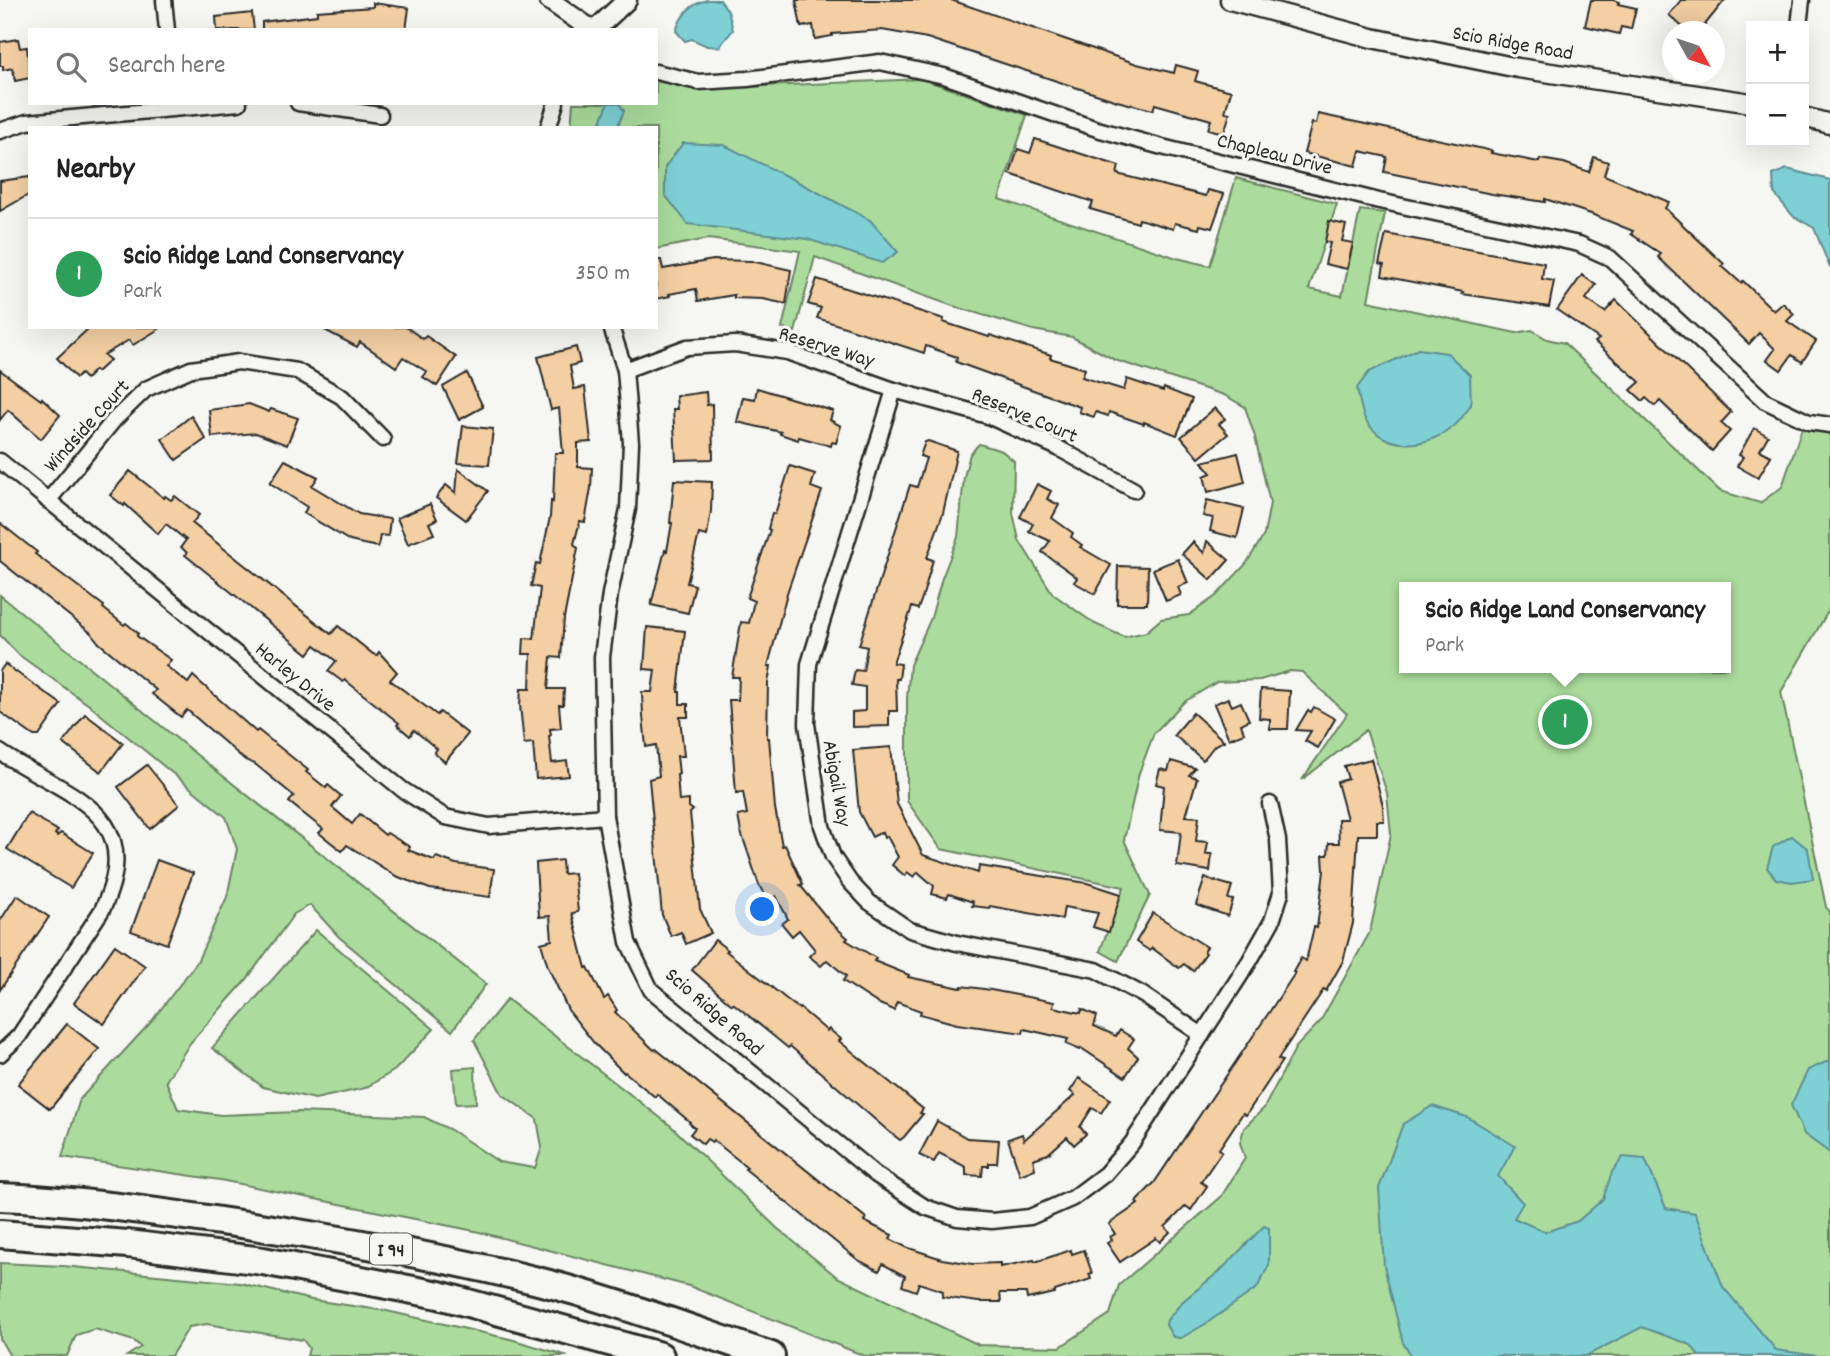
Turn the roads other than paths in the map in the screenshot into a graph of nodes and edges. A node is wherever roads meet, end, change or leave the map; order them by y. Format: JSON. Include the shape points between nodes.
{"nodes":[{"id":1,"x":164,"y":0,"type":"edge"},
{"id":2,"x":549,"y":0,"type":"edge"},
{"id":3,"x":627,"y":0,"type":"edge"},
{"id":4,"x":1230,"y":0,"type":"edge"},
{"id":5,"x":1802,"y":0,"type":"edge"},
{"id":6,"x":1800,"y":21,"type":"edge"},
{"id":7,"x":167,"y":28,"type":"edge"},
{"id":8,"x":590,"y":28,"type":"edge"},
{"id":9,"x":595,"y":28,"type":"edge"},
{"id":10,"x":658,"y":72,"type":"edge"},
{"id":11,"x":1746,"y":102,"type":"edge"},
{"id":12,"x":196,"y":105,"type":"edge"},
{"id":13,"x":312,"y":105,"type":"edge"},
{"id":14,"x":555,"y":105,"type":"edge"},
{"id":15,"x":174,"y":106,"type":"edge"},
{"id":16,"x":380,"y":115,"type":"dead end"},
{"id":17,"x":1809,"y":118,"type":"edge"},
{"id":18,"x":1830,"y":124,"type":"edge"},
{"id":19,"x":549,"y":126,"type":"edge"},
{"id":20,"x":0,"y":131,"type":"edge"},
{"id":21,"x":612,"y":329,"type":"edge"},
{"id":22,"x":625,"y":370,"type":"junction"},
{"id":23,"x":894,"y":390,"type":"junction"},
{"id":24,"x":1830,"y":425,"type":"edge"},
{"id":25,"x":383,"y":439,"type":"dead end"},
{"id":26,"x":0,"y":461,"type":"edge"},
{"id":27,"x":1134,"y":490,"type":"dead end"},
{"id":28,"x":48,"y":501,"type":"junction"},
{"id":29,"x":0,"y":752,"type":"edge"},
{"id":30,"x":1270,"y":804,"type":"dead end"},
{"id":31,"x":605,"y":816,"type":"junction"},
{"id":32,"x":1202,"y":1035,"type":"junction"},
{"id":33,"x":0,"y":1054,"type":"edge"},
{"id":34,"x":0,"y":1197,"type":"edge"},
{"id":35,"x":0,"y":1234,"type":"edge"},
{"id":36,"x":660,"y":1356,"type":"edge"},
{"id":37,"x":771,"y":1356,"type":"edge"}],
"edges":[{"from":1,"to":7,"type":"street"},
{"from":2,"to":8,"type":"street"},
{"from":3,"to":9,"type":"street"},
{"from":4,"to":11,"type":"street","name":"Scio Ridge Road","via":[[1372,38],[1517,68]]},
{"from":5,"to":6,"type":"street"},
{"from":10,"to":24,"type":"street","name":"Chapleau Drive","via":[[698,82],[880,62],[944,76],[1162,147],[1579,244],[1610,258],[1765,401],[1810,422]]},
{"from":12,"to":15,"type":"street"},
{"from":13,"to":16,"type":"street"},
{"from":14,"to":19,"type":"street"},
{"from":15,"to":20,"type":"street","via":[[27,122]]},
{"from":17,"to":18,"type":"street"},
{"from":21,"to":22,"type":"street","name":"Scio Ridge Road"},
{"from":22,"to":23,"type":"street","name":"Reserve Way","via":[[687,347],[735,344],[787,352]]},
{"from":22,"to":31,"type":"street","name":"Scio Ridge Road","via":[[631,443],[628,509],[602,657]]},
{"from":23,"to":27,"type":"street","name":"Reserve Court","via":[[988,416]]},
{"from":23,"to":32,"type":"street","name":"Abigail Way","via":[[809,664],[807,724],[822,826],[833,857],[869,902],[910,930],[1096,971],[1143,995]]},
{"from":25,"to":28,"type":"street","name":"Windside Court","via":[[342,397],[297,371],[239,362],[191,369],[146,389]]},
{"from":26,"to":28,"type":"street","name":"Harley Drive"},
{"from":28,"to":31,"type":"street","name":"Harley Drive","via":[[403,790],[445,817],[489,825]]},
{"from":29,"to":33,"type":"street","via":[[87,804],[115,842],[116,866],[102,911],[19,1036]]},
{"from":30,"to":32,"type":"street","name":"Scio Ridge Road","via":[[1278,840],[1281,893],[1249,962]]},
{"from":31,"to":32,"type":"street","name":"Scio Ridge Road","via":[[628,942],[650,990],[876,1175],[925,1206],[957,1218],[1030,1217],[1073,1198],[1105,1174],[1132,1143]]},
{"from":34,"to":37,"type":"highway","number":"I 94","via":[[191,1216],[397,1250],[535,1281]]},
{"from":35,"to":36,"type":"highway","number":"I 94","via":[[262,1261],[439,1295]]}]}
